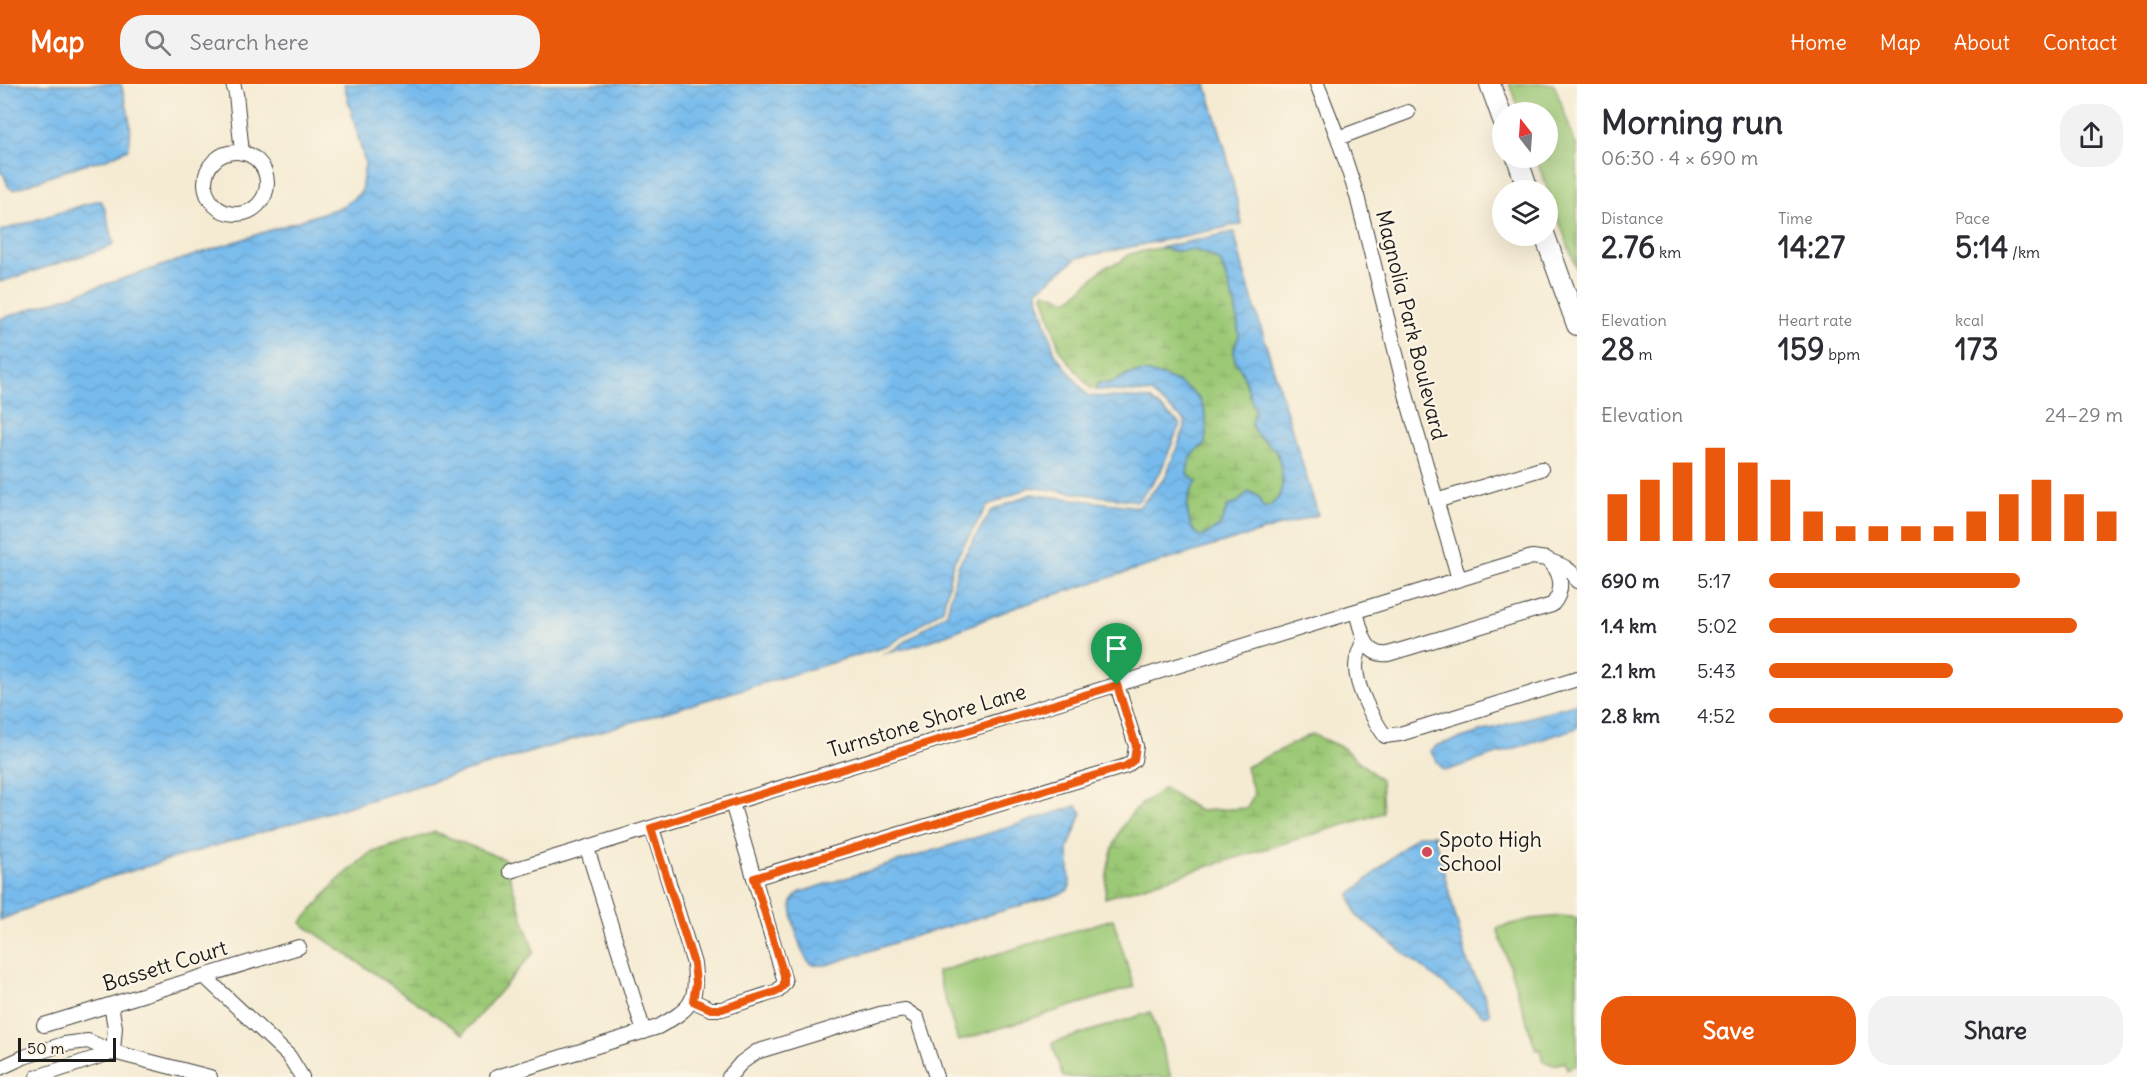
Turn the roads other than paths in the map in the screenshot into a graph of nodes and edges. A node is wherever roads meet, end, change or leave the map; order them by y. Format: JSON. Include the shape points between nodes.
{"nodes":[{"id":1,"x":233,"y":84,"type":"edge"},
{"id":2,"x":1317,"y":84,"type":"edge"},
{"id":3,"x":1490,"y":84,"type":"edge"},
{"id":4,"x":1496,"y":102,"type":"edge"},
{"id":5,"x":1408,"y":112,"type":"dead end"},
{"id":6,"x":1338,"y":138,"type":"junction"},
{"id":7,"x":242,"y":153,"type":"junction"},
{"id":8,"x":1549,"y":246,"type":"edge"},
{"id":9,"x":1577,"y":325,"type":"edge"},
{"id":10,"x":1541,"y":469,"type":"dead end"},
{"id":11,"x":1436,"y":501,"type":"junction"},
{"id":12,"x":1550,"y":561,"type":"junction"},
{"id":13,"x":1459,"y":579,"type":"junction"},
{"id":14,"x":1577,"y":581,"type":"edge"},
{"id":15,"x":1356,"y":612,"type":"junction"},
{"id":16,"x":1364,"y":640,"type":"junction"},
{"id":17,"x":1577,"y":679,"type":"edge"},
{"id":18,"x":1117,"y":685,"type":"junction"},
{"id":19,"x":732,"y":803,"type":"junction"},
{"id":20,"x":651,"y":828,"type":"junction"},
{"id":21,"x":587,"y":848,"type":"junction"},
{"id":22,"x":510,"y":871,"type":"dead end"},
{"id":23,"x":754,"y":878,"type":"junction"},
{"id":24,"x":298,"y":947,"type":"dead end"},
{"id":25,"x":204,"y":976,"type":"junction"},
{"id":26,"x":693,"y":1001,"type":"junction"},
{"id":27,"x":111,"y":1005,"type":"junction"},
{"id":28,"x":44,"y":1025,"type":"dead end"},
{"id":29,"x":644,"y":1032,"type":"junction"},
{"id":30,"x":112,"y":1052,"type":"junction"},
{"id":31,"x":24,"y":1057,"type":"junction"},
{"id":32,"x":0,"y":1068,"type":"edge"},
{"id":33,"x":35,"y":1077,"type":"edge"},
{"id":34,"x":210,"y":1077,"type":"edge"},
{"id":35,"x":302,"y":1077,"type":"edge"},
{"id":36,"x":497,"y":1077,"type":"edge"},
{"id":37,"x":729,"y":1077,"type":"edge"},
{"id":38,"x":936,"y":1077,"type":"edge"}],
"edges":[{"from":1,"to":7,"type":"street"},
{"from":2,"to":6,"type":"street","name":"Magnolia Park Boulevard"},
{"from":3,"to":4,"type":"highway"},
{"from":5,"to":6,"type":"street"},
{"from":6,"to":11,"type":"street","name":"Magnolia Park Boulevard","via":[[1357,196]]},
{"from":7,"to":7,"type":"street","via":[[260,163],[268,183],[266,194],[252,210],[231,214],[208,197],[206,178],[214,161],[232,152]]},
{"from":8,"to":9,"type":"highway"},
{"from":10,"to":11,"type":"street"},
{"from":11,"to":13,"type":"street","name":"Magnolia Park Boulevard"},
{"from":12,"to":13,"type":"street","name":"Turnstone Shore Lane","via":[[1532,557]]},
{"from":12,"to":14,"type":"street","via":[[1574,573]]},
{"from":12,"to":16,"type":"street","via":[[1561,585],[1552,605],[1388,654],[1378,655]]},
{"from":13,"to":15,"type":"street","name":"Turnstone Shore Lane"},
{"from":15,"to":16,"type":"street"},
{"from":15,"to":18,"type":"street","name":"Turnstone Shore Lane"},
{"from":16,"to":17,"type":"street","via":[[1356,668],[1365,701],[1385,736]]},
{"from":18,"to":19,"type":"street","name":"Turnstone Shore Lane"},
{"from":18,"to":23,"type":"street","via":[[1136,746],[1134,760],[1126,766]]},
{"from":19,"to":20,"type":"street","name":"Turnstone Shore Lane"},
{"from":19,"to":23,"type":"street"},
{"from":20,"to":21,"type":"street","name":"Turnstone Shore Lane"},
{"from":20,"to":26,"type":"street","via":[[694,964]]},
{"from":21,"to":22,"type":"street","name":"Turnstone Shore Lane"},
{"from":21,"to":29,"type":"street"},
{"from":23,"to":26,"type":"street","via":[[784,985],[778,991],[722,1009]]},
{"from":24,"to":25,"type":"street","name":"Bassett Court"},
{"from":25,"to":27,"type":"street","name":"Bassett Court"},
{"from":25,"to":35,"type":"street","via":[[289,1056]]},
{"from":26,"to":29,"type":"street","via":[[680,1015]]},
{"from":27,"to":28,"type":"street","name":"Bassett Court"},
{"from":27,"to":30,"type":"street","via":[[115,1027]]},
{"from":29,"to":36,"type":"street"},
{"from":30,"to":31,"type":"street","via":[[88,1041]]},
{"from":30,"to":33,"type":"street"},
{"from":30,"to":34,"type":"street"},
{"from":31,"to":32,"type":"street"},
{"from":31,"to":33,"type":"street"},
{"from":37,"to":38,"type":"street","via":[[756,1052],[905,1010],[917,1018]]}]}
